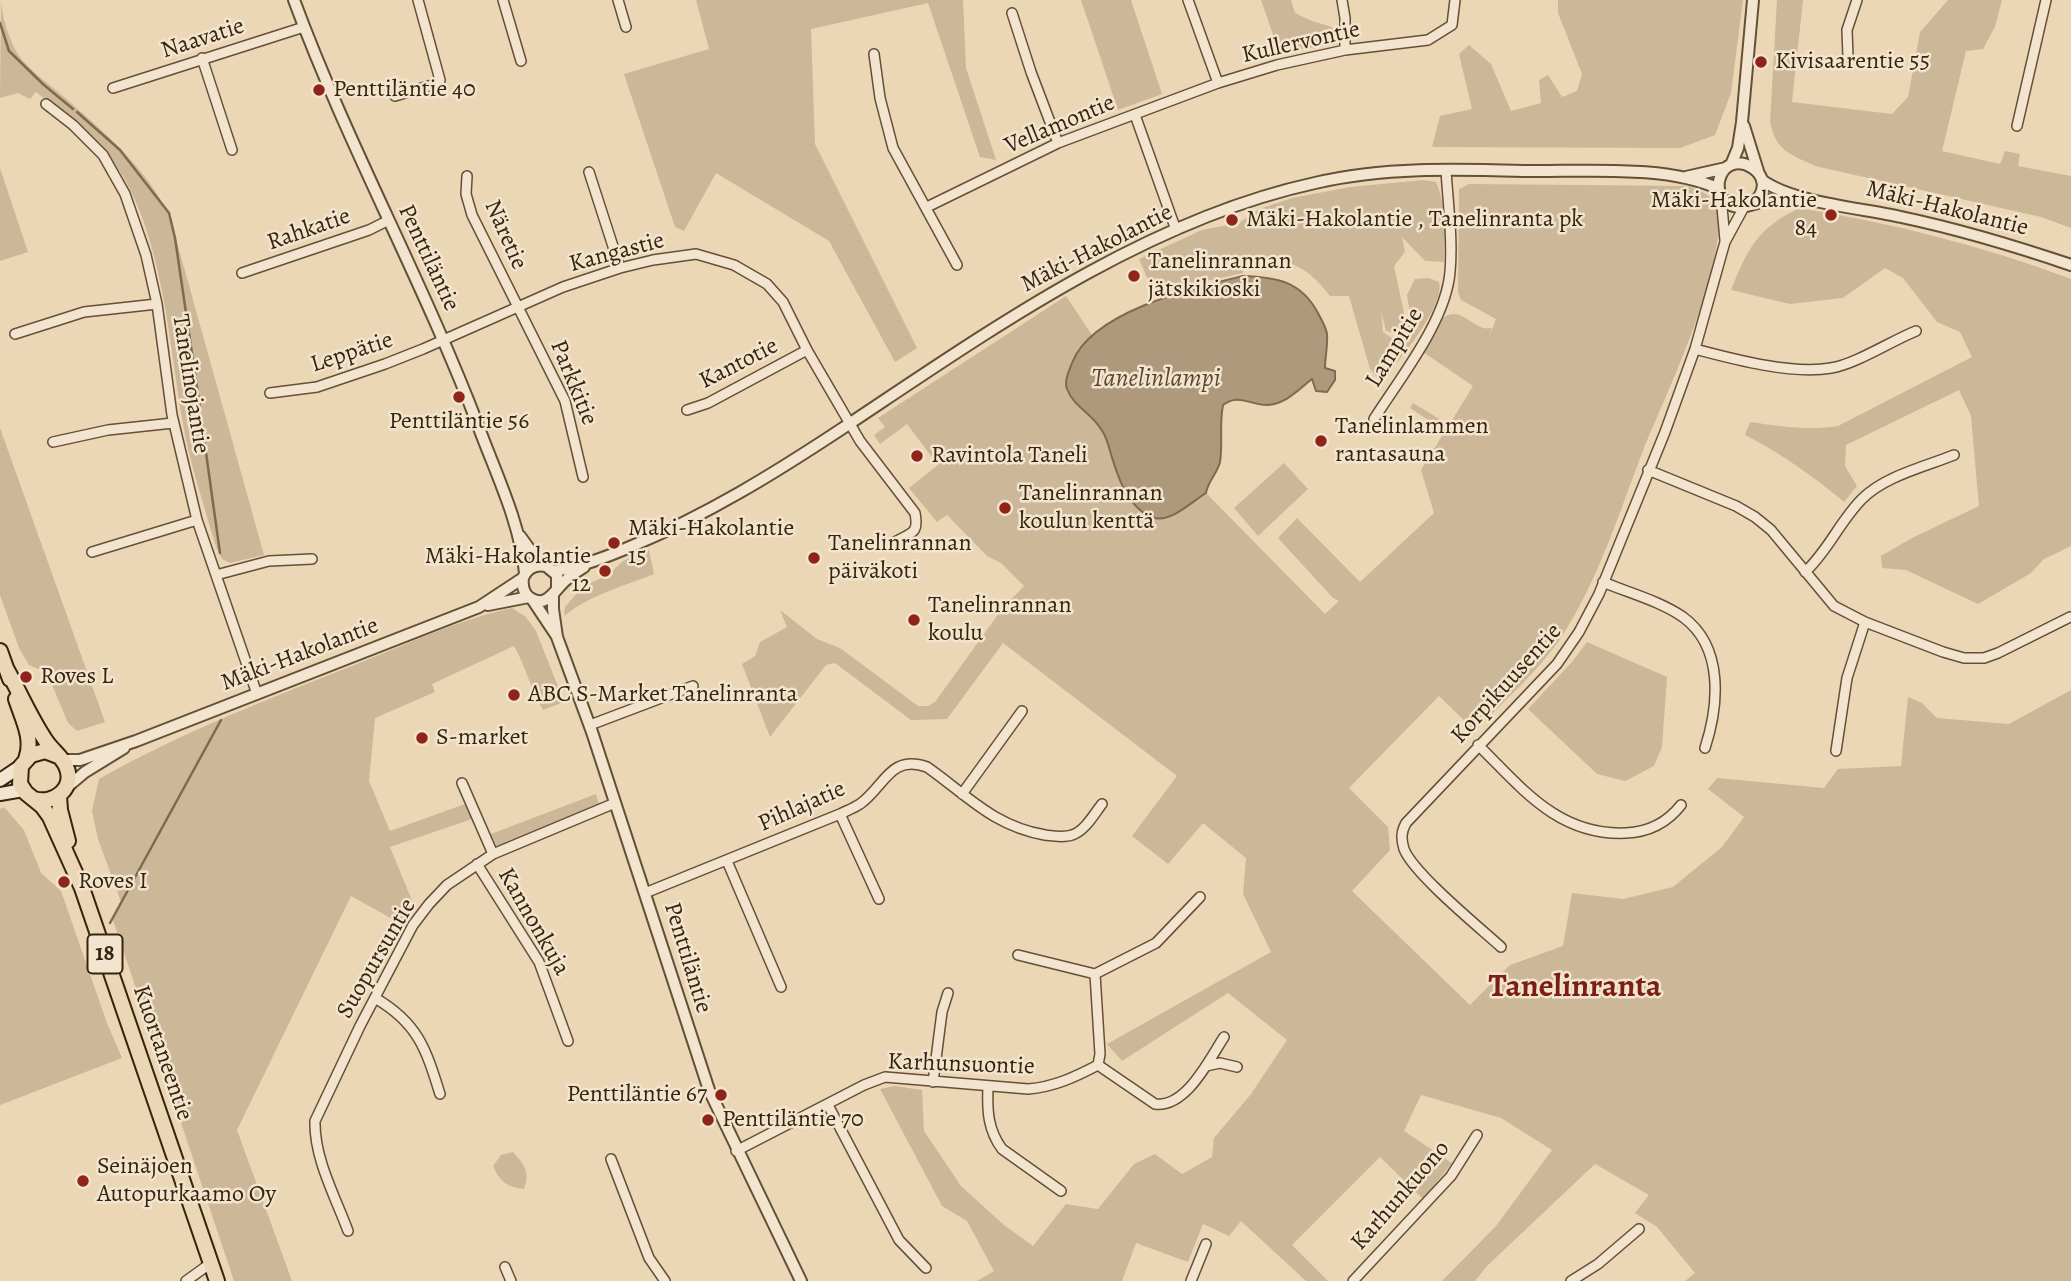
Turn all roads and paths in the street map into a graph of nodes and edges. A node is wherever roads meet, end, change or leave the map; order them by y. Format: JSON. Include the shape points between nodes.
{"nodes":[{"id":1,"x":295,"y":0,"type":"edge"},
{"id":2,"x":418,"y":0,"type":"edge"},
{"id":3,"x":503,"y":0,"type":"edge"},
{"id":4,"x":618,"y":0,"type":"edge"},
{"id":5,"x":1188,"y":0,"type":"edge"},
{"id":6,"x":1342,"y":0,"type":"edge"},
{"id":7,"x":1455,"y":0,"type":"edge"},
{"id":8,"x":1753,"y":0,"type":"edge"},
{"id":9,"x":1857,"y":0,"type":"edge"},
{"id":10,"x":2046,"y":0,"type":"edge"},
{"id":11,"x":1012,"y":13,"type":"dead end"},
{"id":12,"x":304,"y":27,"type":"junction"},
{"id":13,"x":626,"y":27,"type":"dead end"},
{"id":14,"x":1345,"y":50,"type":"junction"},
{"id":15,"x":874,"y":54,"type":"dead end"},
{"id":16,"x":1848,"y":57,"type":"dead end"},
{"id":17,"x":202,"y":58,"type":"junction"},
{"id":18,"x":521,"y":61,"type":"dead end"},
{"id":19,"x":1218,"y":83,"type":"junction"},
{"id":20,"x":113,"y":88,"type":"dead end"},
{"id":21,"x":395,"y":96,"type":"dead end"},
{"id":22,"x":46,"y":104,"type":"dead end"},
{"id":23,"x":1135,"y":115,"type":"junction"},
{"id":24,"x":1742,"y":122,"type":"junction"},
{"id":25,"x":2017,"y":126,"type":"dead end"},
{"id":26,"x":1058,"y":143,"type":"junction"},
{"id":27,"x":232,"y":150,"type":"dead end"},
{"id":28,"x":1729,"y":167,"type":"junction"},
{"id":29,"x":1446,"y":170,"type":"junction"},
{"id":30,"x":589,"y":172,"type":"dead end"},
{"id":31,"x":467,"y":176,"type":"dead end"},
{"id":32,"x":1686,"y":177,"type":"junction"},
{"id":33,"x":1760,"y":177,"type":"junction"},
{"id":34,"x":1720,"y":193,"type":"junction"},
{"id":35,"x":1812,"y":199,"type":"junction"},
{"id":36,"x":1747,"y":206,"type":"junction"},
{"id":37,"x":927,"y":207,"type":"junction"},
{"id":38,"x":387,"y":221,"type":"junction"},
{"id":39,"x":1176,"y":230,"type":"junction"},
{"id":40,"x":1725,"y":242,"type":"junction"},
{"id":41,"x":957,"y":265,"type":"dead end"},
{"id":42,"x":2071,"y":265,"type":"edge"},
{"id":43,"x":621,"y":268,"type":"junction"},
{"id":44,"x":242,"y":273,"type":"dead end"},
{"id":45,"x":158,"y":304,"type":"junction"},
{"id":46,"x":517,"y":308,"type":"junction"},
{"id":47,"x":1916,"y":331,"type":"dead end"},
{"id":48,"x":15,"y":334,"type":"dead end"},
{"id":49,"x":444,"y":340,"type":"junction"},
{"id":50,"x":1695,"y":349,"type":"junction"},
{"id":51,"x":807,"y":350,"type":"junction"},
{"id":52,"x":270,"y":393,"type":"dead end"},
{"id":53,"x":687,"y":410,"type":"dead end"},
{"id":54,"x":1374,"y":419,"type":"dead end"},
{"id":55,"x":173,"y":423,"type":"junction"},
{"id":56,"x":849,"y":424,"type":"junction"},
{"id":57,"x":53,"y":442,"type":"dead end"},
{"id":58,"x":1954,"y":455,"type":"dead end"},
{"id":59,"x":1648,"y":470,"type":"junction"},
{"id":60,"x":583,"y":477,"type":"dead end"},
{"id":61,"x":197,"y":520,"type":"junction"},
{"id":62,"x":520,"y":536,"type":"junction"},
{"id":63,"x":895,"y":542,"type":"dead end"},
{"id":64,"x":92,"y":552,"type":"dead end"},
{"id":65,"x":312,"y":559,"type":"dead end"},
{"id":66,"x":590,"y":564,"type":"junction"},
{"id":67,"x":541,"y":565,"type":"junction"},
{"id":68,"x":554,"y":571,"type":"junction"},
{"id":69,"x":1805,"y":572,"type":"junction"},
{"id":70,"x":216,"y":575,"type":"junction"},
{"id":71,"x":524,"y":576,"type":"junction"},
{"id":72,"x":1603,"y":582,"type":"junction"},
{"id":73,"x":555,"y":593,"type":"junction"},
{"id":74,"x":530,"y":598,"type":"junction"},
{"id":75,"x":479,"y":607,"type":"junction"},
{"id":76,"x":2070,"y":617,"type":"edge"},
{"id":77,"x":1864,"y":622,"type":"junction"},
{"id":78,"x":558,"y":637,"type":"junction"},
{"id":79,"x":0,"y":651,"type":"edge"},
{"id":80,"x":7,"y":670,"type":"junction"},
{"id":81,"x":693,"y":686,"type":"dead end"},
{"id":82,"x":257,"y":694,"type":"junction"},
{"id":83,"x":1022,"y":711,"type":"dead end"},
{"id":84,"x":590,"y":725,"type":"junction"},
{"id":85,"x":136,"y":741,"type":"junction"},
{"id":86,"x":1478,"y":745,"type":"junction"},
{"id":87,"x":1705,"y":748,"type":"dead end"},
{"id":88,"x":1836,"y":751,"type":"dead end"},
{"id":89,"x":60,"y":758,"type":"junction"},
{"id":90,"x":23,"y":762,"type":"junction"},
{"id":91,"x":0,"y":780,"type":"edge"},
{"id":92,"x":462,"y":783,"type":"dead end"},
{"id":93,"x":62,"y":792,"type":"junction"},
{"id":94,"x":0,"y":794,"type":"edge"},
{"id":95,"x":28,"y":794,"type":"junction"},
{"id":96,"x":962,"y":794,"type":"junction"},
{"id":97,"x":615,"y":803,"type":"junction"},
{"id":98,"x":1102,"y":804,"type":"dead end"},
{"id":99,"x":1681,"y":805,"type":"dead end"},
{"id":100,"x":840,"y":814,"type":"junction"},
{"id":101,"x":494,"y":855,"type":"junction"},
{"id":102,"x":727,"y":861,"type":"junction"},
{"id":103,"x":477,"y":864,"type":"junction"},
{"id":104,"x":78,"y":879,"type":"junction"},
{"id":105,"x":645,"y":893,"type":"junction"},
{"id":106,"x":1200,"y":897,"type":"dead end"},
{"id":107,"x":879,"y":900,"type":"dead end"},
{"id":108,"x":1501,"y":947,"type":"dead end"},
{"id":109,"x":1018,"y":955,"type":"dead end"},
{"id":110,"x":1095,"y":974,"type":"junction"},
{"id":111,"x":781,"y":987,"type":"dead end"},
{"id":112,"x":948,"y":993,"type":"dead end"},
{"id":113,"x":375,"y":998,"type":"junction"},
{"id":114,"x":1224,"y":1037,"type":"dead end"},
{"id":115,"x":568,"y":1041,"type":"dead end"},
{"id":116,"x":1098,"y":1065,"type":"junction"},
{"id":117,"x":1206,"y":1066,"type":"junction"},
{"id":118,"x":1237,"y":1067,"type":"dead end"},
{"id":119,"x":933,"y":1082,"type":"junction"},
{"id":120,"x":988,"y":1087,"type":"junction"},
{"id":121,"x":440,"y":1094,"type":"dead end"},
{"id":122,"x":828,"y":1105,"type":"junction"},
{"id":123,"x":1477,"y":1135,"type":"dead end"},
{"id":124,"x":736,"y":1151,"type":"junction"},
{"id":125,"x":611,"y":1159,"type":"dead end"},
{"id":126,"x":1061,"y":1191,"type":"dead end"},
{"id":127,"x":1639,"y":1229,"type":"dead end"},
{"id":128,"x":348,"y":1231,"type":"dead end"},
{"id":129,"x":1206,"y":1244,"type":"dead end"},
{"id":130,"x":211,"y":1263,"type":"junction"},
{"id":131,"x":505,"y":1267,"type":"dead end"},
{"id":132,"x":926,"y":1268,"type":"dead end"},
{"id":133,"x":186,"y":1281,"type":"edge"},
{"id":134,"x":217,"y":1281,"type":"edge"},
{"id":135,"x":511,"y":1281,"type":"edge"},
{"id":136,"x":664,"y":1281,"type":"edge"},
{"id":137,"x":801,"y":1281,"type":"edge"},
{"id":138,"x":1191,"y":1281,"type":"edge"},
{"id":139,"x":1353,"y":1281,"type":"edge"},
{"id":140,"x":1572,"y":1281,"type":"edge"}],
"edges":[{"from":1,"to":12,"type":"street","name":"Penttiläntie"},
{"from":2,"to":21,"type":"street","via":[[440,80]]},
{"from":3,"to":18,"type":"street"},
{"from":4,"to":13,"type":"street"},
{"from":5,"to":19,"type":"street"},
{"from":6,"to":14,"type":"street"},
{"from":7,"to":14,"type":"street","name":"Kullervontie","via":[[1452,26],[1428,40]]},
{"from":8,"to":24,"type":"street"},
{"from":9,"to":16,"type":"street","via":[[1847,30]]},
{"from":10,"to":25,"type":"street"},
{"from":11,"to":26,"type":"street"},
{"from":12,"to":17,"type":"street","name":"Naavatie"},
{"from":12,"to":38,"type":"street","name":"Penttiläntie"},
{"from":14,"to":19,"type":"street","name":"Kullervontie"},
{"from":15,"to":37,"type":"street","via":[[893,148]]},
{"from":17,"to":20,"type":"street","name":"Naavatie"},
{"from":17,"to":27,"type":"street"},
{"from":19,"to":23,"type":"street","name":"Kullervontie"},
{"from":22,"to":45,"type":"street","name":"Tanelinojantie","via":[[103,155],[115,173],[146,255]]},
{"from":23,"to":26,"type":"street","name":"Vellamontie"},
{"from":23,"to":39,"type":"street","name":"Vellamontie"},
{"from":24,"to":28,"type":"street"},
{"from":24,"to":33,"type":"street"},
{"from":26,"to":37,"type":"street","name":"Vellamontie"},
{"from":28,"to":32,"type":"street","name":"Mäki-Hakolantie"},
{"from":28,"to":33,"type":"street","via":[[1749,165]]},
{"from":28,"to":34,"type":"street","via":[[1720,178]]},
{"from":29,"to":32,"type":"street","name":"Mäki-Hakolantie"},
{"from":29,"to":39,"type":"street","name":"Mäki-Hakolantie","via":[[1396,171],[1315,182]]},
{"from":29,"to":54,"type":"street","name":"Lampitie","via":[[1450,273],[1445,299],[1437,320]]},
{"from":30,"to":43,"type":"street"},
{"from":31,"to":46,"type":"street","name":"Näretie","via":[[472,215]]},
{"from":32,"to":34,"type":"street","name":"Mäki-Hakolantie"},
{"from":33,"to":35,"type":"street","name":"Mäki-Hakolantie","via":[[1774,188]]},
{"from":33,"to":36,"type":"street","via":[[1760,194]]},
{"from":34,"to":36,"type":"street","via":[[1731,205]]},
{"from":34,"to":40,"type":"street","name":"Korpikuusentie"},
{"from":35,"to":36,"type":"street","name":"Mäki-Hakolantie","via":[[1775,199]]},
{"from":35,"to":42,"type":"street","name":"Mäki-Hakolantie","via":[[1990,239]]},
{"from":36,"to":40,"type":"street","name":"Korpikuusentie"},
{"from":37,"to":41,"type":"street"},
{"from":38,"to":44,"type":"street","name":"Rahkatie"},
{"from":38,"to":49,"type":"street","name":"Penttiläntie"},
{"from":39,"to":56,"type":"street","name":"Mäki-Hakolantie","via":[[1032,305]]},
{"from":40,"to":50,"type":"street","name":"Korpikuusentie"},
{"from":43,"to":46,"type":"street","name":"Kangastie"},
{"from":43,"to":51,"type":"street","name":"Kangastie","via":[[696,254],[734,265],[767,284],[783,302]]},
{"from":45,"to":48,"type":"street","via":[[84,312]]},
{"from":45,"to":55,"type":"street","name":"Tanelinojantie"},
{"from":46,"to":49,"type":"street","name":"Kangastie"},
{"from":46,"to":60,"type":"street","name":"Parkkitie","via":[[565,401]]},
{"from":47,"to":50,"type":"street","via":[[1830,368],[1742,361]]},
{"from":49,"to":52,"type":"street","name":"Leppätie","via":[[317,387]]},
{"from":49,"to":62,"type":"street","name":"Penttiläntie"},
{"from":50,"to":59,"type":"street","name":"Korpikuusentie"},
{"from":51,"to":53,"type":"street","name":"Kantotie"},
{"from":51,"to":56,"type":"street","name":"Kangastie"},
{"from":55,"to":57,"type":"street","via":[[108,429]]},
{"from":55,"to":61,"type":"street","name":"Tanelinojantie"},
{"from":56,"to":63,"type":"street","name":"Kangastie","via":[[915,513],[915,531]]},
{"from":56,"to":66,"type":"street","name":"Mäki-Hakolantie","via":[[711,509]]},
{"from":58,"to":69,"type":"street","via":[[1872,490]]},
{"from":59,"to":69,"type":"street","via":[[1755,516]]},
{"from":59,"to":72,"type":"street","name":"Korpikuusentie"},
{"from":61,"to":64,"type":"street"},
{"from":61,"to":70,"type":"street","name":"Tanelinojantie"},
{"from":62,"to":67,"type":"street","name":"Penttiläntie"},
{"from":62,"to":71,"type":"street","name":"Penttiläntie"},
{"from":65,"to":70,"type":"street","via":[[270,561]]},
{"from":66,"to":68,"type":"street","name":"Mäki-Hakolantie"},
{"from":66,"to":73,"type":"street","name":"Mäki-Hakolantie"},
{"from":67,"to":68,"type":"street"},
{"from":67,"to":71,"type":"street"},
{"from":68,"to":73,"type":"street","via":[[558,580]]},
{"from":69,"to":77,"type":"street","via":[[1834,606]]},
{"from":70,"to":82,"type":"street","name":"Tanelinojantie"},
{"from":71,"to":74,"type":"street","via":[[523,588]]},
{"from":71,"to":75,"type":"street","name":"Mäki-Hakolantie"},
{"from":72,"to":86,"type":"street","name":"Korpikuusentie","via":[[1579,632],[1557,664]]},
{"from":72,"to":87,"type":"street","via":[[1683,617],[1709,650],[1716,672]]},
{"from":73,"to":74,"type":"street","via":[[543,601]]},
{"from":73,"to":78,"type":"street","name":"Penttiläntie"},
{"from":74,"to":75,"type":"street","name":"Mäki-Hakolantie"},
{"from":74,"to":78,"type":"street","name":"Penttiläntie"},
{"from":75,"to":82,"type":"street","name":"Mäki-Hakolantie"},
{"from":76,"to":77,"type":"street","via":[[1998,653],[1964,658]]},
{"from":77,"to":88,"type":"street","via":[[1847,678]]},
{"from":78,"to":84,"type":"street","name":"Penttiläntie"},
{"from":79,"to":80,"type":"highway","number":"18"},
{"from":80,"to":89,"type":"highway","number":"18","via":[[42,735]]},
{"from":80,"to":90,"type":"highway","number":"18","via":[[29,739]]},
{"from":81,"to":84,"type":"street"},
{"from":82,"to":85,"type":"street","name":"Mäki-Hakolantie"},
{"from":83,"to":96,"type":"street"},
{"from":84,"to":97,"type":"street","name":"Penttiläntie"},
{"from":85,"to":89,"type":"street","name":"Mäki-Hakolantie","via":[[76,761]]},
{"from":85,"to":93,"type":"street","name":"Mäki-Hakolantie"},
{"from":86,"to":99,"type":"street","via":[[1556,817],[1595,832],[1635,833],[1665,822]]},
{"from":86,"to":108,"type":"street","name":"Korpikuusentie","via":[[1406,823],[1401,837],[1405,852],[1422,873]]},
{"from":89,"to":90,"type":"highway","via":[[45,751]]},
{"from":89,"to":93,"type":"highway","number":"18","via":[[69,776]]},
{"from":90,"to":91,"type":"main road"},
{"from":90,"to":95,"type":"highway","number":"18","via":[[19,778]]},
{"from":92,"to":101,"type":"street"},
{"from":93,"to":95,"type":"highway","via":[[46,801]]},
{"from":93,"to":104,"type":"highway","name":"Kuortaneentie","number":"18","via":[[60,810]]},
{"from":94,"to":95,"type":"main road"},
{"from":95,"to":104,"type":"highway","name":"Kuortaneentie","number":"18","via":[[50,817]]},
{"from":96,"to":98,"type":"street","name":"Pihlajatie","via":[[1015,828],[1056,836],[1082,830]]},
{"from":96,"to":100,"type":"street","name":"Pihlajatie","via":[[927,767],[902,764],[860,803]]},
{"from":97,"to":101,"type":"street","name":"Suopursuntie"},
{"from":97,"to":105,"type":"street","name":"Penttiläntie"},
{"from":100,"to":102,"type":"street","name":"Pihlajatie"},
{"from":100,"to":107,"type":"street"},
{"from":101,"to":103,"type":"street","name":"Suopursuntie"},
{"from":102,"to":105,"type":"street","name":"Pihlajatie"},
{"from":102,"to":111,"type":"street"},
{"from":103,"to":113,"type":"street","name":"Suopursuntie","via":[[447,886],[413,925]]},
{"from":103,"to":115,"type":"street","name":"Kannonkuja","via":[[539,962]]},
{"from":104,"to":130,"type":"highway","name":"Kuortaneentie","number":"18"},
{"from":105,"to":124,"type":"street","name":"Penttiläntie","via":[[709,1090]]},
{"from":106,"to":110,"type":"street","via":[[1156,943]]},
{"from":109,"to":110,"type":"street"},
{"from":110,"to":116,"type":"street"},
{"from":112,"to":119,"type":"street"},
{"from":113,"to":121,"type":"street","via":[[417,1033]]},
{"from":113,"to":128,"type":"street","name":"Suopursuntie","via":[[315,1121],[319,1153]]},
{"from":114,"to":117,"type":"street"},
{"from":116,"to":117,"type":"street","via":[[1155,1104],[1164,1105],[1185,1093]]},
{"from":116,"to":120,"type":"street","name":"Karhunsuontie","via":[[1045,1088]]},
{"from":117,"to":118,"type":"street"},
{"from":119,"to":120,"type":"street","name":"Karhunsuontie"},
{"from":119,"to":122,"type":"street","name":"Karhunsuontie","via":[[885,1077]]},
{"from":120,"to":126,"type":"street","via":[[987,1112],[995,1140]]},
{"from":122,"to":124,"type":"street","name":"Karhunsuontie"},
{"from":122,"to":132,"type":"street","via":[[899,1240]]},
{"from":123,"to":139,"type":"street","name":"Karhunkuono","via":[[1451,1176]]},
{"from":124,"to":137,"type":"street","name":"Penttiläntie"},
{"from":125,"to":136,"type":"street","via":[[649,1258]]},
{"from":127,"to":140,"type":"street"},
{"from":129,"to":138,"type":"street"},
{"from":130,"to":133,"type":"street"},
{"from":130,"to":134,"type":"highway","name":"Kuortaneentie","number":"18"},
{"from":131,"to":135,"type":"street"}]}
